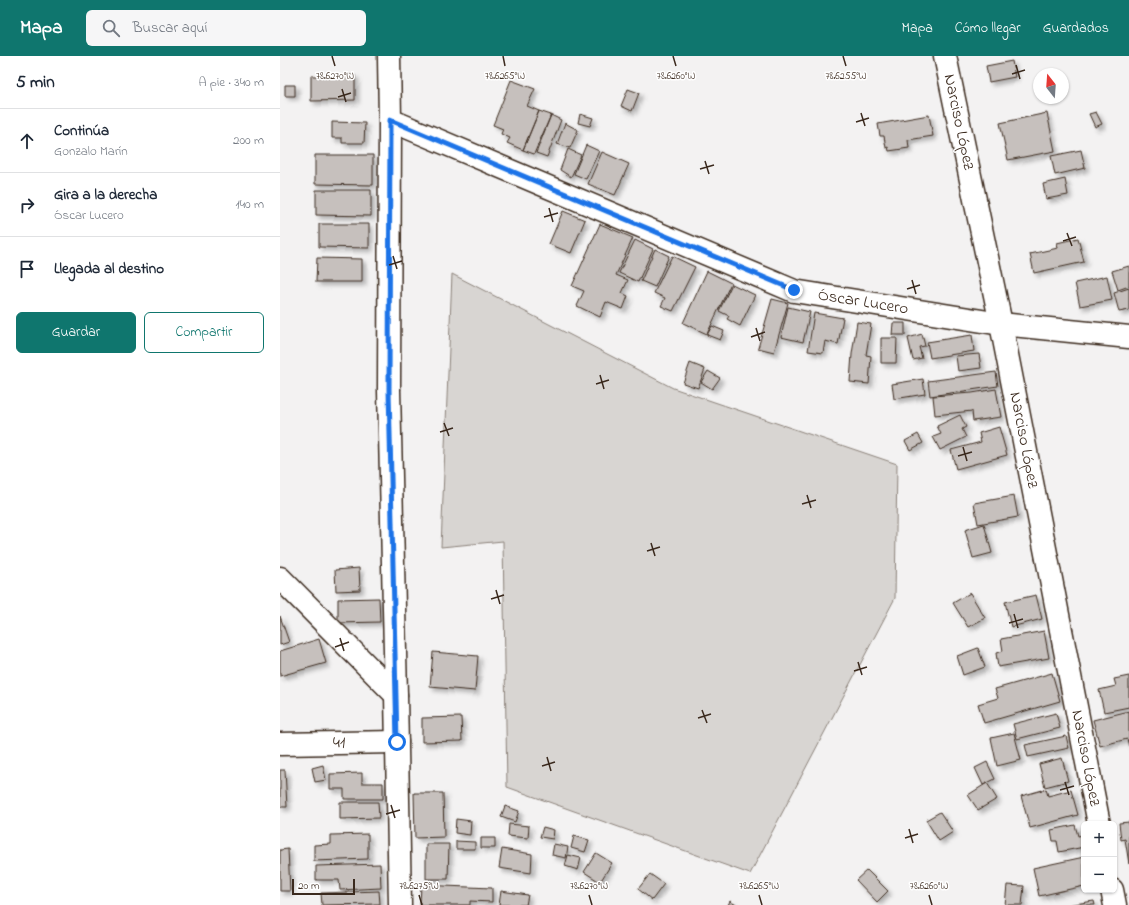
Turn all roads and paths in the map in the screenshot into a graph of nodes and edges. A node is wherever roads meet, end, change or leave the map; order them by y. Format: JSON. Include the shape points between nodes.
{"nodes":[{"id":1,"x":389,"y":56,"type":"edge"},
{"id":2,"x":945,"y":56,"type":"edge"},
{"id":3,"x":390,"y":120,"type":"junction"},
{"id":4,"x":1001,"y":324,"type":"junction"},
{"id":5,"x":1129,"y":337,"type":"edge"},
{"id":6,"x":280,"y":578,"type":"edge"},
{"id":7,"x":396,"y":695,"type":"junction"},
{"id":8,"x":397,"y":742,"type":"junction"},
{"id":9,"x":280,"y":744,"type":"edge"},
{"id":10,"x":1098,"y":821,"type":"edge"},
{"id":11,"x":1113,"y":893,"type":"edge"},
{"id":12,"x":400,"y":905,"type":"edge"},
{"id":13,"x":1115,"y":905,"type":"edge"}],
"edges":[{"from":1,"to":3,"type":"street"},
{"from":2,"to":4,"type":"street","name":"Narciso López"},
{"from":3,"to":4,"type":"street","name":"Óscar Lucero","via":[[794,290]]},
{"from":3,"to":7,"type":"street","via":[[389,390]]},
{"from":4,"to":5,"type":"street","name":"Óscar Lucero"},
{"from":4,"to":10,"type":"street","name":"Narciso López"},
{"from":6,"to":7,"type":"street"},
{"from":7,"to":8,"type":"street"},
{"from":8,"to":9,"type":"street","name":"41"},
{"from":8,"to":12,"type":"street"},
{"from":11,"to":13,"type":"street"}]}
